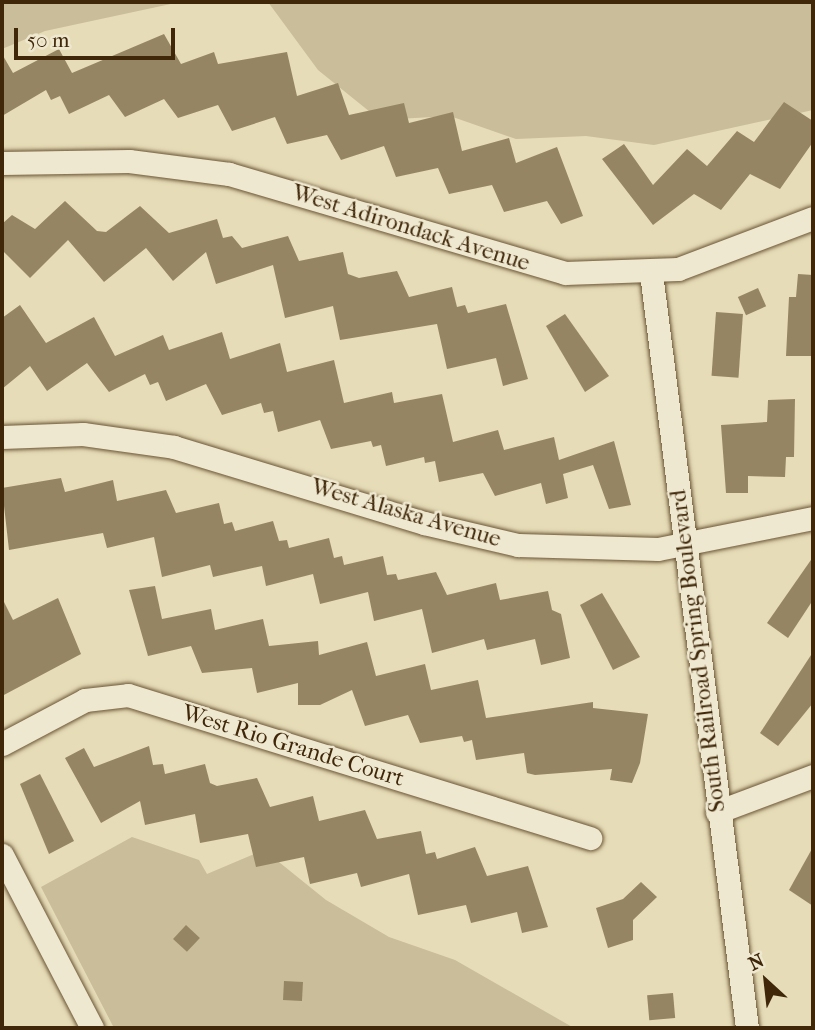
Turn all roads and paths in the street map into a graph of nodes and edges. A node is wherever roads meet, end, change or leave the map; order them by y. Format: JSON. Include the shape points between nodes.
{"nodes":[{"id":1,"x":2,"y":163,"type":"edge"},
{"id":2,"x":813,"y":218,"type":"edge"},
{"id":3,"x":651,"y":273,"type":"junction"},
{"id":4,"x":2,"y":437,"type":"edge"},
{"id":5,"x":813,"y":517,"type":"edge"},
{"id":6,"x":686,"y":546,"type":"junction"},
{"id":7,"x":2,"y":744,"type":"edge"},
{"id":8,"x":813,"y":776,"type":"edge"},
{"id":9,"x":717,"y":812,"type":"junction"},
{"id":10,"x":590,"y":838,"type":"dead end"},
{"id":11,"x":2,"y":855,"type":"edge"},
{"id":12,"x":92,"y":1028,"type":"edge"},
{"id":13,"x":747,"y":1028,"type":"edge"}],
"edges":[{"from":1,"to":3,"type":"street","name":"West Adirondack Avenue","via":[[128,161],[229,174],[565,273]]},
{"from":2,"to":3,"type":"street","name":"West Adirondack Avenue","via":[[710,261]]},
{"from":3,"to":6,"type":"street","name":"South Railroad Spring Boulevard"},
{"from":4,"to":6,"type":"street","name":"West Alaska Avenue","via":[[83,434],[174,447],[424,523],[518,545],[608,551]]},
{"from":5,"to":6,"type":"street","name":"West Alaska Avenue"},
{"from":6,"to":9,"type":"street","name":"South Railroad Spring Boulevard"},
{"from":7,"to":10,"type":"street","name":"West Rio Grande Court","via":[[85,700],[128,695]]},
{"from":8,"to":9,"type":"street"},
{"from":9,"to":13,"type":"street","name":"South Railroad Spring Boulevard"},
{"from":11,"to":12,"type":"street"}]}
